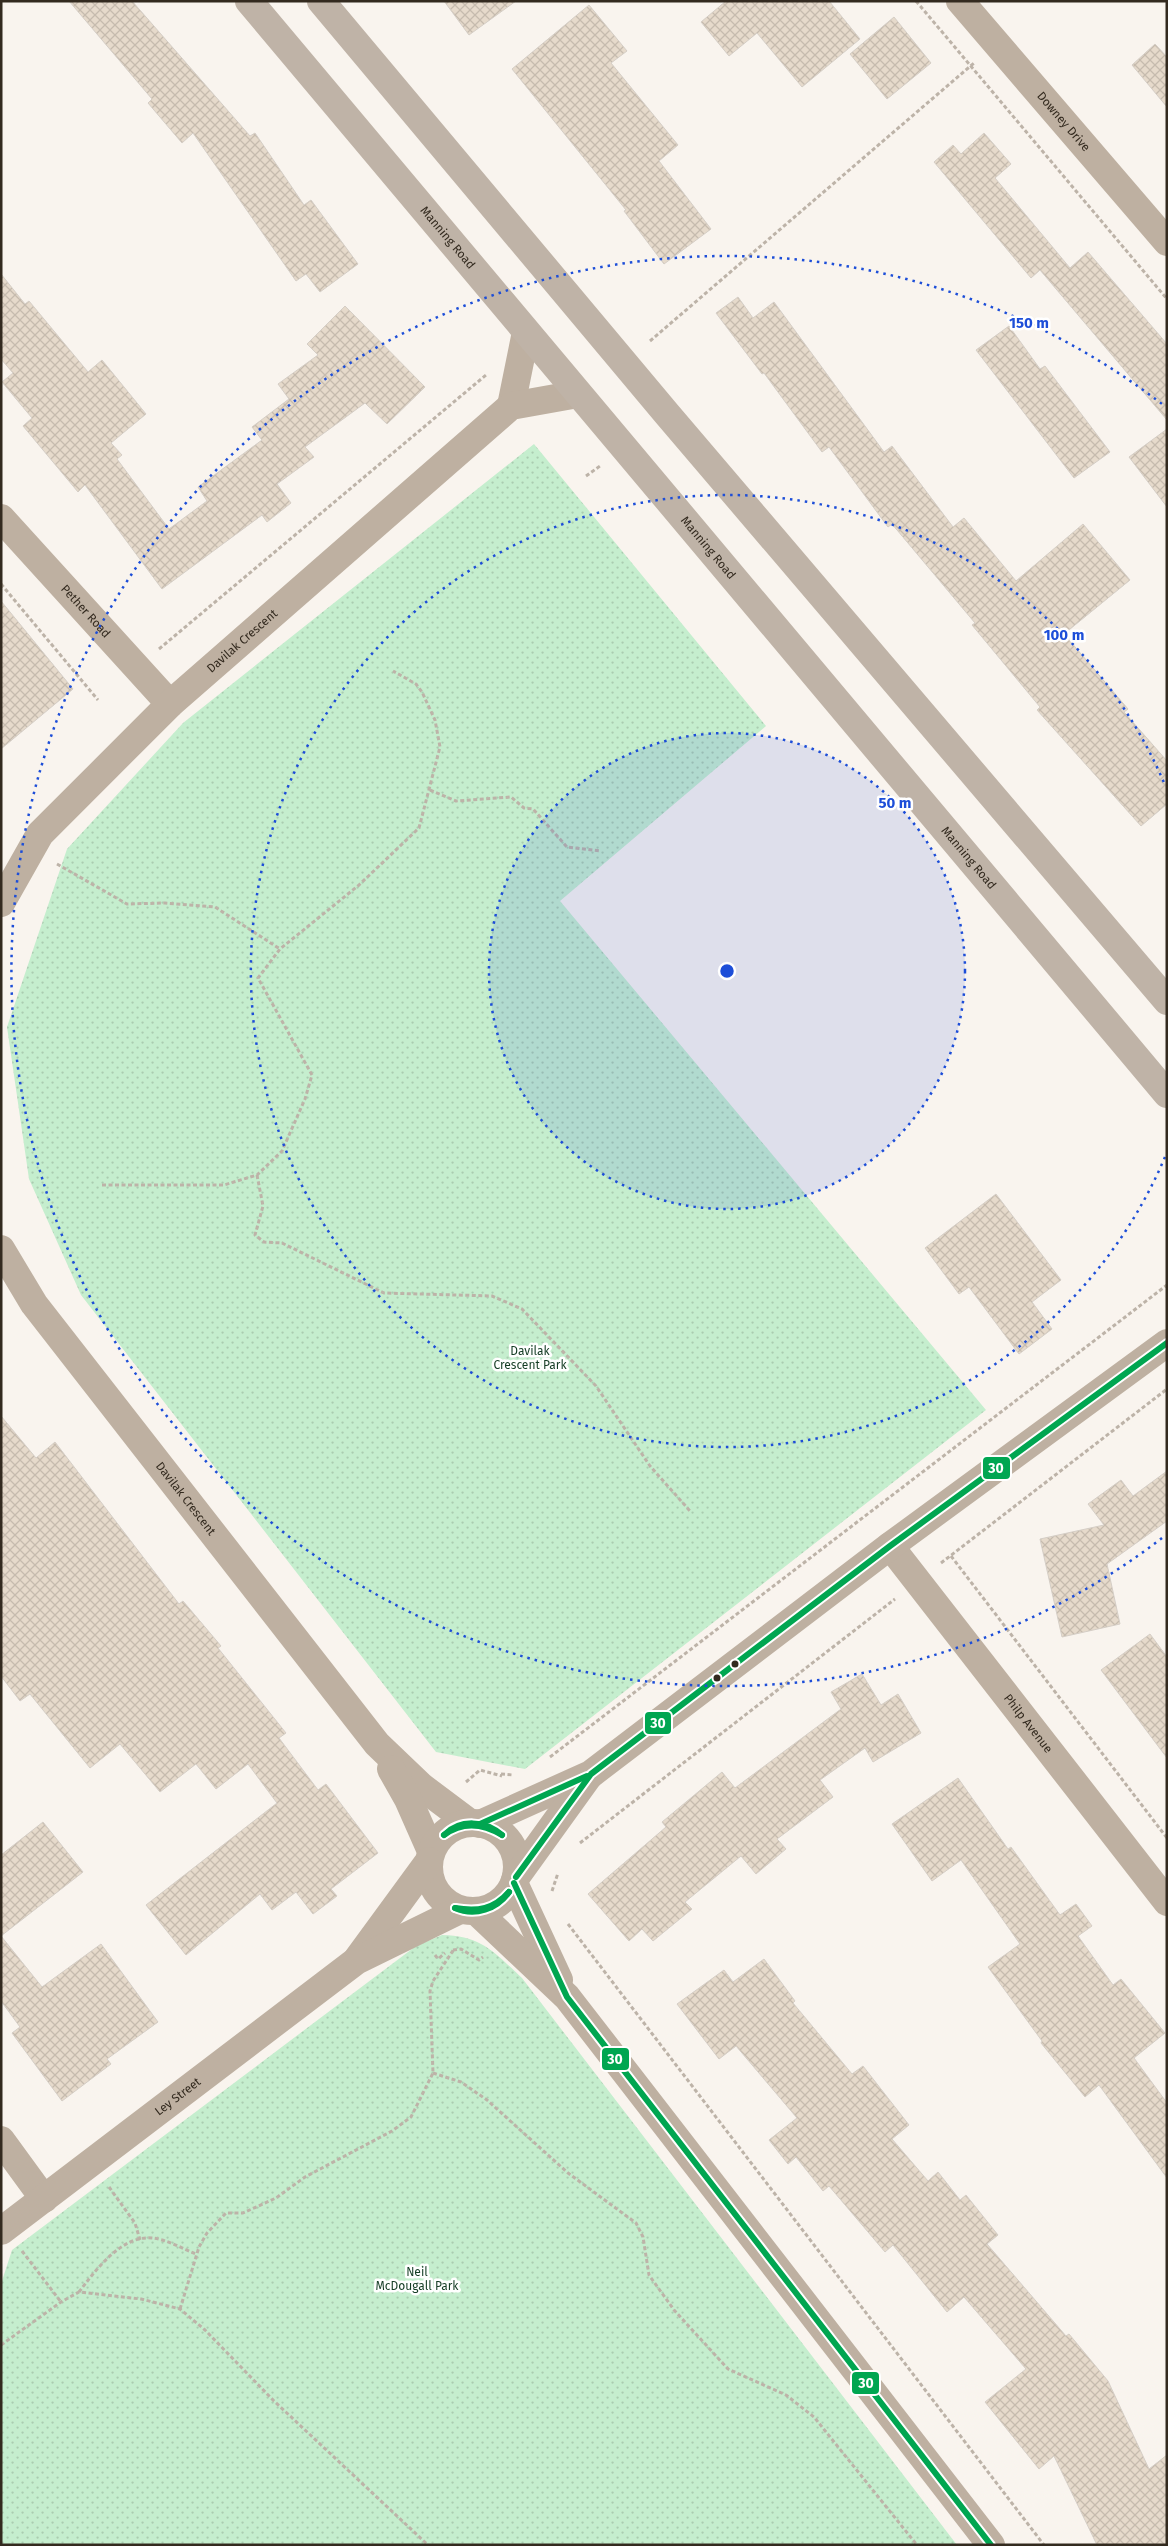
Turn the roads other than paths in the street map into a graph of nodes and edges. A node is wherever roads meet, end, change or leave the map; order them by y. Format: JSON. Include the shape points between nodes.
{"nodes":[{"id":1,"x":249,"y":1,"type":"edge"},
{"id":2,"x":321,"y":1,"type":"edge"},
{"id":3,"x":960,"y":1,"type":"edge"},
{"id":4,"x":1167,"y":242,"type":"edge"},
{"id":5,"x":526,"y":332,"type":"junction"},
{"id":6,"x":578,"y":394,"type":"junction"},
{"id":7,"x":511,"y":406,"type":"junction"},
{"id":8,"x":1,"y":518,"type":"edge"},
{"id":9,"x":170,"y":704,"type":"junction"},
{"id":10,"x":1,"y":903,"type":"edge"},
{"id":11,"x":1167,"y":1001,"type":"edge"},
{"id":12,"x":1167,"y":1094,"type":"edge"},
{"id":13,"x":1,"y":1249,"type":"edge"},
{"id":14,"x":1167,"y":1343,"type":"edge"},
{"id":15,"x":890,"y":1546,"type":"junction"},
{"id":16,"x":377,"y":1744,"type":"junction"},
{"id":17,"x":591,"y":1774,"type":"junction"},
{"id":18,"x":475,"y":1824,"type":"junction"},
{"id":19,"x":430,"y":1856,"type":"junction"},
{"id":20,"x":515,"y":1880,"type":"junction"},
{"id":21,"x":1167,"y":1902,"type":"edge"},
{"id":22,"x":468,"y":1910,"type":"junction"},
{"id":23,"x":356,"y":1961,"type":"junction"},
{"id":24,"x":567,"y":1997,"type":"junction"},
{"id":25,"x":1,"y":2140,"type":"edge"},
{"id":26,"x":44,"y":2198,"type":"junction"},
{"id":27,"x":11,"y":2240,"type":"edge"},
{"id":28,"x":991,"y":2545,"type":"edge"}],
"edges":[{"from":1,"to":5,"type":"main road","name":"Manning Road"},
{"from":2,"to":11,"type":"main road","via":[[667,414]]},
{"from":3,"to":4,"type":"street","name":"Downey Drive"},
{"from":5,"to":6,"type":"main road","name":"Manning Road"},
{"from":5,"to":7,"type":"street"},
{"from":6,"to":7,"type":"street"},
{"from":6,"to":12,"type":"main road","name":"Manning Road"},
{"from":7,"to":9,"type":"street","name":"Davilak Crescent"},
{"from":8,"to":9,"type":"street","name":"Pether Road"},
{"from":9,"to":10,"type":"street","name":"Davilak Crescent","via":[[40,834]]},
{"from":13,"to":16,"type":"street","name":"Davilak Crescent","via":[[34,1304]]},
{"from":14,"to":15,"type":"street","name":"Ley Street"},
{"from":15,"to":17,"type":"street","name":"Ley Street"},
{"from":15,"to":21,"type":"street","name":"Philp Avenue"},
{"from":16,"to":18,"type":"street","name":"Davilak Crescent","via":[[422,1787]]},
{"from":16,"to":19,"type":"street","name":"Davilak Crescent","via":[[408,1799]]},
{"from":17,"to":18,"type":"street","name":"Ley Street"},
{"from":17,"to":20,"type":"street","name":"Ley Street"},
{"from":18,"to":19,"type":"street","name":"Ley Street","via":[[451,1829],[436,1842]]},
{"from":18,"to":20,"type":"street","via":[[496,1830],[509,1842],[516,1859]]},
{"from":19,"to":22,"type":"street","via":[[430,1880],[436,1892],[446,1902]]},
{"from":19,"to":23,"type":"street","name":"Ley Street"},
{"from":20,"to":22,"type":"street","name":"Ley Street","via":[[507,1896],[496,1905]]},
{"from":20,"to":24,"type":"street"},
{"from":22,"to":23,"type":"street","name":"Ley Street"},
{"from":22,"to":24,"type":"street"},
{"from":23,"to":26,"type":"street","name":"Ley Street"},
{"from":24,"to":28,"type":"street"},
{"from":25,"to":26,"type":"street"},
{"from":26,"to":27,"type":"street","name":"Ley Street"}]}
